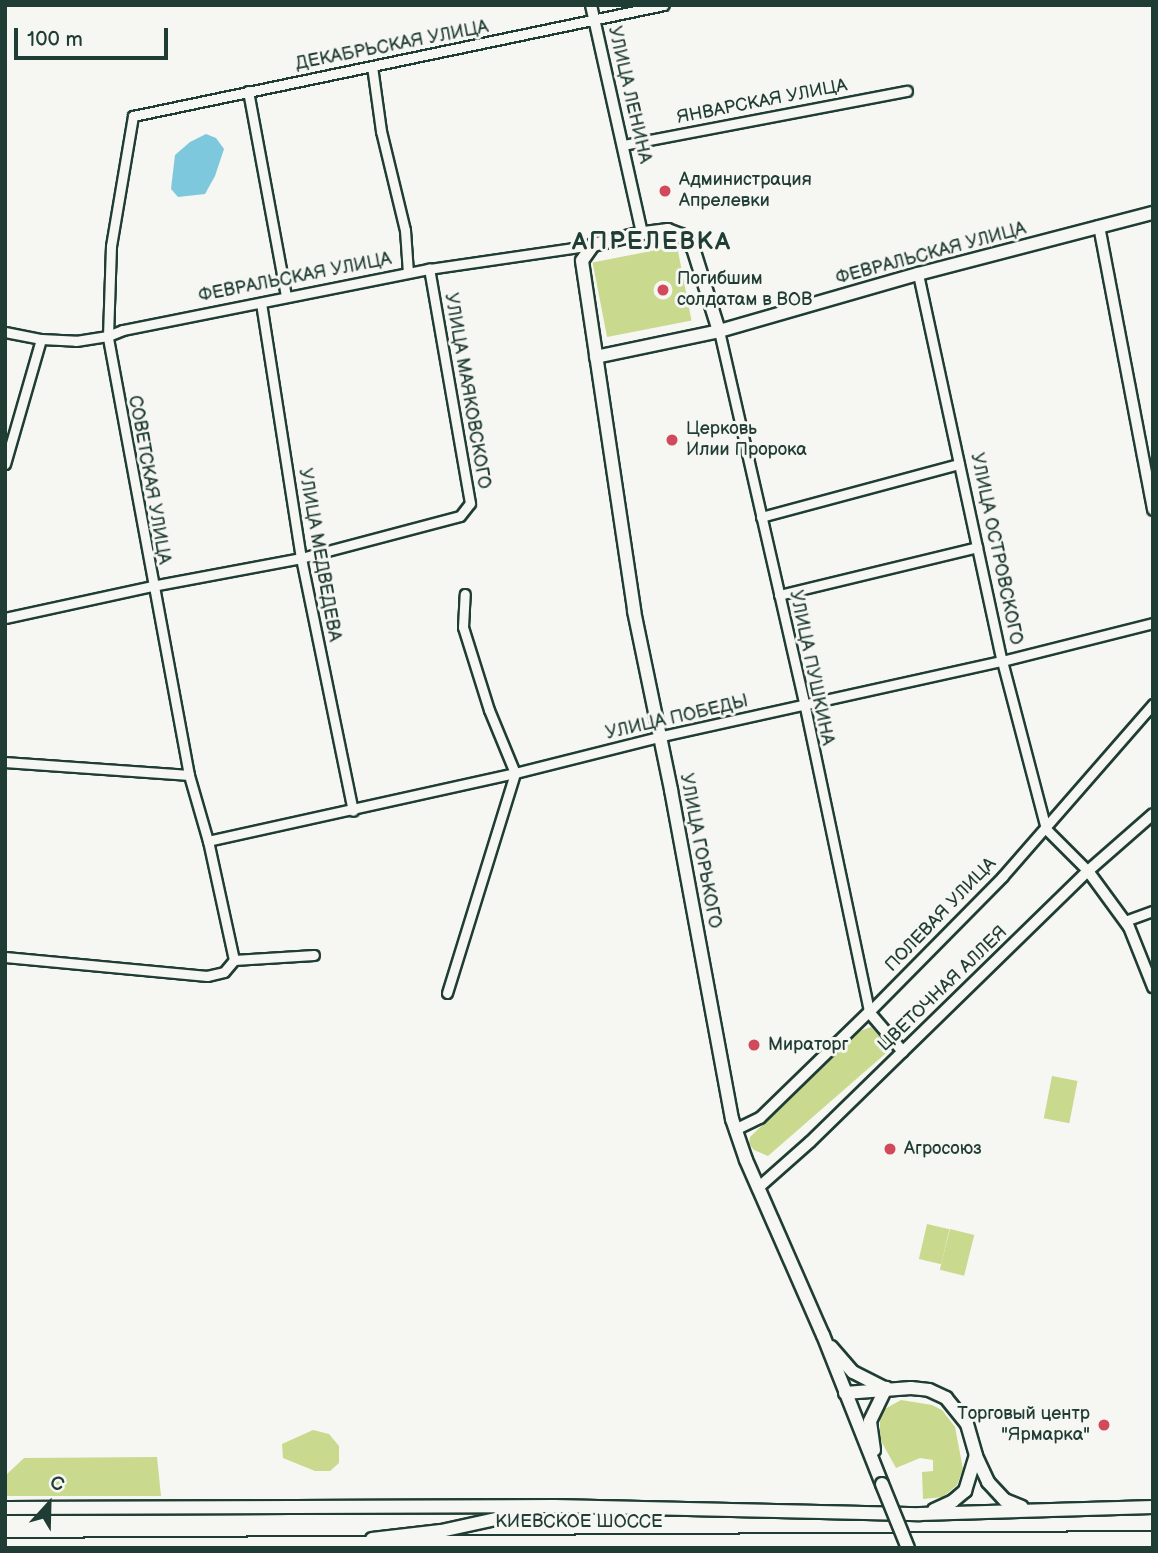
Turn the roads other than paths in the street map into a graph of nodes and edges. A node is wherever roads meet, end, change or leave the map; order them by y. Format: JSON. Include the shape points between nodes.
{"nodes":[{"id":1,"x":591,"y":5,"type":"edge"},
{"id":2,"x":664,"y":5,"type":"edge"},
{"id":3,"x":595,"y":22,"type":"junction"},
{"id":4,"x":372,"y":66,"type":"junction"},
{"id":5,"x":248,"y":91,"type":"junction"},
{"id":6,"x":907,"y":91,"type":"dead end"},
{"id":7,"x":622,"y":145,"type":"junction"},
{"id":8,"x":1153,"y":213,"type":"edge"},
{"id":9,"x":1099,"y":226,"type":"junction"},
{"id":10,"x":642,"y":233,"type":"junction"},
{"id":11,"x":593,"y":245,"type":"junction"},
{"id":12,"x":429,"y":269,"type":"junction"},
{"id":13,"x":408,"y":273,"type":"junction"},
{"id":14,"x":918,"y":274,"type":"junction"},
{"id":15,"x":286,"y":297,"type":"junction"},
{"id":16,"x":261,"y":303,"type":"junction"},
{"id":17,"x":719,"y":331,"type":"junction"},
{"id":18,"x":5,"y":332,"type":"edge"},
{"id":19,"x":108,"y":336,"type":"junction"},
{"id":20,"x":41,"y":339,"type":"junction"},
{"id":21,"x":596,"y":357,"type":"junction"},
{"id":22,"x":5,"y":464,"type":"edge"},
{"id":23,"x":959,"y":464,"type":"junction"},
{"id":24,"x":1153,"y":510,"type":"edge"},
{"id":25,"x":761,"y":517,"type":"junction"},
{"id":26,"x":977,"y":547,"type":"junction"},
{"id":27,"x":301,"y":558,"type":"junction"},
{"id":28,"x":152,"y":586,"type":"junction"},
{"id":29,"x":465,"y":594,"type":"dead end"},
{"id":30,"x":779,"y":595,"type":"junction"},
{"id":31,"x":5,"y":618,"type":"edge"},
{"id":32,"x":1153,"y":623,"type":"edge"},
{"id":33,"x":1002,"y":662,"type":"junction"},
{"id":34,"x":1153,"y":704,"type":"edge"},
{"id":35,"x":805,"y":707,"type":"junction"},
{"id":36,"x":658,"y":737,"type":"junction"},
{"id":37,"x":5,"y":762,"type":"edge"},
{"id":38,"x":515,"y":773,"type":"junction"},
{"id":39,"x":189,"y":775,"type":"junction"},
{"id":40,"x":353,"y":811,"type":"junction"},
{"id":41,"x":1153,"y":814,"type":"edge"},
{"id":42,"x":1046,"y":829,"type":"junction"},
{"id":43,"x":208,"y":841,"type":"junction"},
{"id":44,"x":1088,"y":871,"type":"junction"},
{"id":45,"x":1153,"y":911,"type":"edge"},
{"id":46,"x":1125,"y":921,"type":"junction"},
{"id":47,"x":314,"y":955,"type":"dead end"},
{"id":48,"x":5,"y":957,"type":"edge"},
{"id":49,"x":234,"y":960,"type":"junction"},
{"id":50,"x":1153,"y":987,"type":"edge"},
{"id":51,"x":447,"y":993,"type":"dead end"},
{"id":52,"x":869,"y":1013,"type":"junction"},
{"id":53,"x":903,"y":1052,"type":"junction"},
{"id":54,"x":735,"y":1130,"type":"junction"},
{"id":55,"x":758,"y":1188,"type":"junction"},
{"id":56,"x":823,"y":1335,"type":"junction"},
{"id":57,"x":886,"y":1388,"type":"junction"},
{"id":58,"x":845,"y":1394,"type":"junction"},
{"id":59,"x":976,"y":1457,"type":"junction"},
{"id":60,"x":882,"y":1484,"type":"junction"},
{"id":61,"x":554,"y":1506,"type":"junction"},
{"id":62,"x":1153,"y":1507,"type":"edge"},
{"id":63,"x":5,"y":1508,"type":"edge"},
{"id":64,"x":1029,"y":1510,"type":"junction"},
{"id":65,"x":920,"y":1514,"type":"junction"},
{"id":66,"x":1153,"y":1539,"type":"edge"},
{"id":67,"x":356,"y":1542,"type":"junction"},
{"id":68,"x":7,"y":1546,"type":"edge"},
{"id":69,"x":908,"y":1548,"type":"edge"}],
"edges":[{"from":1,"to":3,"type":"street","name":"УЛИЦА ЛЕНИНА"},
{"from":2,"to":3,"type":"street","name":"ДЕКАБРЬСКАЯ УЛИЦА"},
{"from":3,"to":4,"type":"street","name":"ДЕКАБРЬСКАЯ УЛИЦА"},
{"from":3,"to":7,"type":"street","name":"УЛИЦА ЛЕНИНА"},
{"from":4,"to":5,"type":"street","name":"ДЕКАБРЬСКАЯ УЛИЦА"},
{"from":4,"to":13,"type":"street","via":[[381,131],[405,230]]},
{"from":5,"to":15,"type":"street"},
{"from":5,"to":19,"type":"street","name":"СОВЕТСКАЯ УЛИЦА","via":[[133,116],[111,246]]},
{"from":6,"to":7,"type":"street","name":"ЯНВАРСКАЯ УЛИЦА"},
{"from":7,"to":10,"type":"street","name":"УЛИЦА ЛЕНИНА"},
{"from":8,"to":9,"type":"main road","name":"ФЕВРАЛЬСКАЯ УЛИЦА"},
{"from":9,"to":14,"type":"main road","name":"ФЕВРАЛЬСКАЯ УЛИЦА"},
{"from":9,"to":24,"type":"street"},
{"from":10,"to":11,"type":"main road"},
{"from":10,"to":17,"type":"main road","via":[[668,230],[681,235],[693,248]]},
{"from":11,"to":12,"type":"street","name":"ФЕВРАЛЬСКАЯ УЛИЦА"},
{"from":11,"to":21,"type":"main road","name":"УЛИЦА ГОРЬКОГО","via":[[581,268]]},
{"from":12,"to":13,"type":"street","name":"ФЕВРАЛЬСКАЯ УЛИЦА"},
{"from":12,"to":27,"type":"street","name":"УЛИЦА МАЯКОВСКОГО","via":[[470,503],[460,516]]},
{"from":13,"to":15,"type":"street","name":"ФЕВРАЛЬСКАЯ УЛИЦА"},
{"from":14,"to":17,"type":"main road","name":"ФЕВРАЛЬСКАЯ УЛИЦА"},
{"from":14,"to":23,"type":"street","name":"УЛИЦА ОСТРОВСКОГО"},
{"from":15,"to":16,"type":"street","name":"ФЕВРАЛЬСКАЯ УЛИЦА"},
{"from":16,"to":19,"type":"street","name":"ФЕВРАЛЬСКАЯ УЛИЦА"},
{"from":16,"to":27,"type":"street","name":"УЛИЦА МЕДВЕДЕВА"},
{"from":17,"to":21,"type":"main road","name":"ФЕВРАЛЬСКАЯ УЛИЦА"},
{"from":17,"to":25,"type":"street","name":"УЛИЦА ПУШКИНА"},
{"from":18,"to":20,"type":"street","name":"ФЕВРАЛЬСКАЯ УЛИЦА"},
{"from":19,"to":20,"type":"street","name":"ФЕВРАЛЬСКАЯ УЛИЦА","via":[[76,341]]},
{"from":19,"to":28,"type":"street","name":"СОВЕТСКАЯ УЛИЦА"},
{"from":20,"to":22,"type":"street"},
{"from":21,"to":36,"type":"main road","name":"УЛИЦА ГОРЬКОГО"},
{"from":23,"to":25,"type":"street"},
{"from":23,"to":26,"type":"street","name":"УЛИЦА ОСТРОВСКОГО"},
{"from":25,"to":30,"type":"street","name":"УЛИЦА ПУШКИНА"},
{"from":26,"to":30,"type":"street"},
{"from":26,"to":33,"type":"street","name":"УЛИЦА ОСТРОВСКОГО"},
{"from":27,"to":28,"type":"street"},
{"from":27,"to":40,"type":"street","name":"УЛИЦА МЕДВЕДЕВА"},
{"from":28,"to":31,"type":"street"},
{"from":28,"to":39,"type":"street","name":"СОВЕТСКАЯ УЛИЦА"},
{"from":29,"to":38,"type":"street","via":[[463,627]]},
{"from":30,"to":35,"type":"street","name":"УЛИЦА ПУШКИНА"},
{"from":32,"to":33,"type":"street","name":"УЛИЦА ПОБЕДЫ"},
{"from":33,"to":35,"type":"street","name":"УЛИЦА ПОБЕДЫ"},
{"from":33,"to":42,"type":"street","name":"УЛИЦА ОСТРОВСКОГО"},
{"from":34,"to":42,"type":"street","name":"ПОЛЕВАЯ УЛИЦА"},
{"from":35,"to":36,"type":"street","name":"УЛИЦА ПОБЕДЫ"},
{"from":35,"to":52,"type":"street","name":"УЛИЦА ПУШКИНА"},
{"from":36,"to":38,"type":"street","name":"УЛИЦА ПОБЕДЫ"},
{"from":36,"to":54,"type":"main road","name":"УЛИЦА ГОРЬКОГО"},
{"from":37,"to":39,"type":"street"},
{"from":38,"to":40,"type":"street","name":"УЛИЦА ПОБЕДЫ"},
{"from":38,"to":51,"type":"street"},
{"from":39,"to":43,"type":"street","name":"СОВЕТСКАЯ УЛИЦА"},
{"from":40,"to":43,"type":"street","name":"УЛИЦА ПОБЕДЫ"},
{"from":41,"to":44,"type":"street","name":"ЦВЕТОЧНАЯ АЛЛЕЯ"},
{"from":42,"to":44,"type":"street"},
{"from":42,"to":52,"type":"street","name":"ПОЛЕВАЯ УЛИЦА"},
{"from":43,"to":49,"type":"street","name":"СОВЕТСКАЯ УЛИЦА"},
{"from":44,"to":46,"type":"street"},
{"from":44,"to":53,"type":"street","name":"ЦВЕТОЧНАЯ АЛЛЕЯ"},
{"from":45,"to":46,"type":"street"},
{"from":46,"to":50,"type":"street"},
{"from":47,"to":49,"type":"street"},
{"from":48,"to":49,"type":"street","via":[[207,976],[224,972]]},
{"from":52,"to":53,"type":"street"},
{"from":52,"to":54,"type":"street","name":"ПОЛЕВАЯ УЛИЦА","via":[[760,1118]]},
{"from":53,"to":55,"type":"street","name":"ЦВЕТОЧНАЯ АЛЛЕЯ"},
{"from":54,"to":55,"type":"main road","name":"УЛИЦА ГОРЬКОГО"},
{"from":55,"to":56,"type":"main road","name":"УЛИЦА ГОРЬКОГО"},
{"from":56,"to":57,"type":"main road","via":[[847,1367]]},
{"from":56,"to":58,"type":"main road"},
{"from":57,"to":58,"type":"main road"},
{"from":57,"to":59,"type":"main road","via":[[929,1390],[951,1401],[967,1424]]},
{"from":57,"to":60,"type":"main road","via":[[870,1421]]},
{"from":58,"to":60,"type":"main road"},
{"from":59,"to":64,"type":"main road","via":[[996,1492]]},
{"from":59,"to":65,"type":"main road","via":[[970,1483],[961,1495]]},
{"from":60,"to":69,"type":"main road","bridge":true},
{"from":61,"to":63,"type":"main road"},
{"from":61,"to":65,"type":"main road"},
{"from":61,"to":67,"type":"main road","via":[[456,1528]]},
{"from":62,"to":64,"type":"main road"},
{"from":64,"to":65,"type":"main road"},
{"from":66,"to":67,"type":"highway","name":"КИЕВСКОЕ ШОССЕ"},
{"from":67,"to":68,"type":"highway","name":"КИЕВСКОЕ ШОССЕ"}]}
